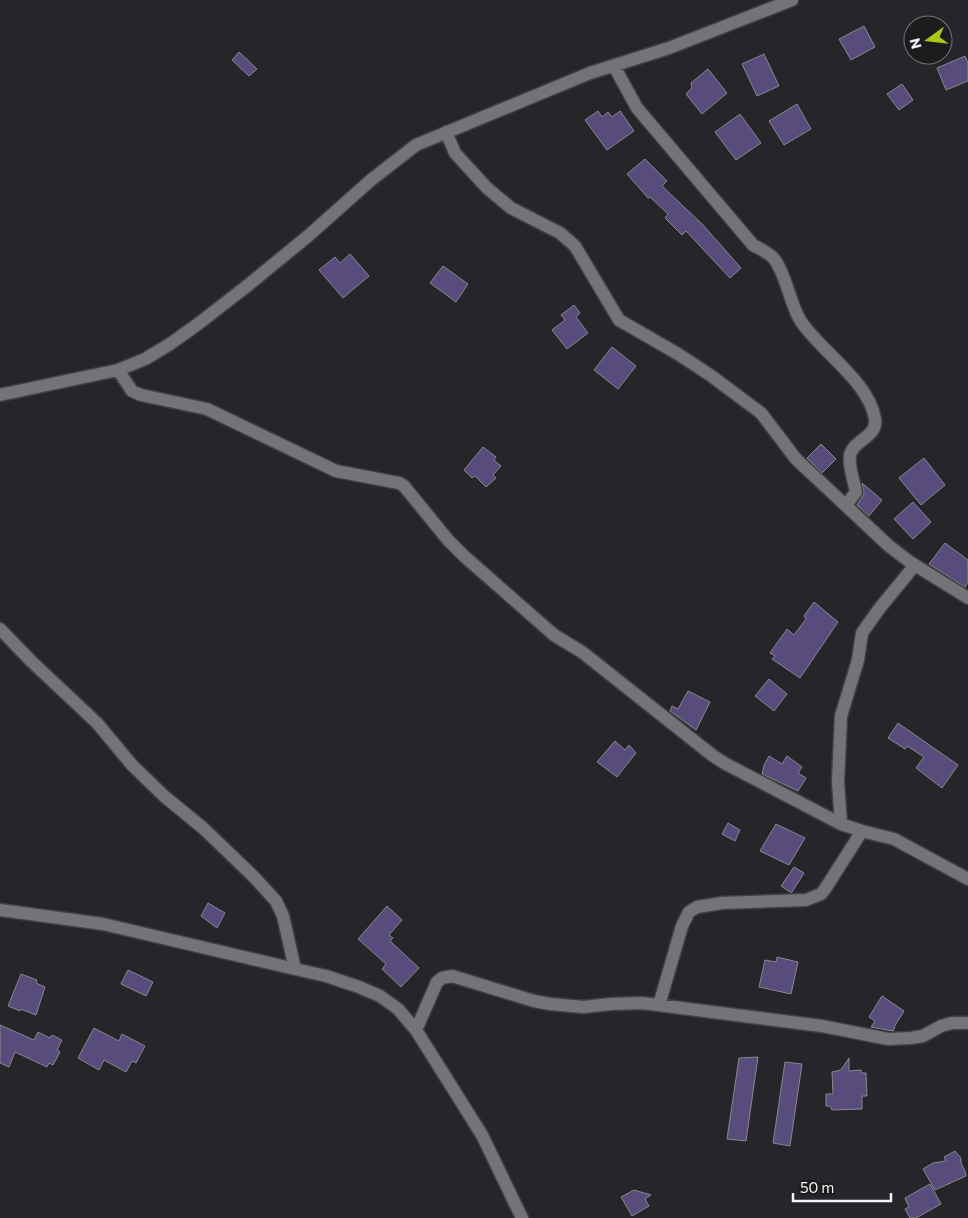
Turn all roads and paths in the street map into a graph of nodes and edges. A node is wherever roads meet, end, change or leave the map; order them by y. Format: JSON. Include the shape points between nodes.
{"nodes":[{"id":1,"x":792,"y":0,"type":"edge"},
{"id":2,"x":614,"y":66,"type":"junction"},
{"id":3,"x":446,"y":132,"type":"junction"},
{"id":4,"x":118,"y":370,"type":"junction"},
{"id":5,"x":0,"y":395,"type":"edge"},
{"id":6,"x":846,"y":505,"type":"junction"},
{"id":7,"x":915,"y":565,"type":"junction"},
{"id":8,"x":968,"y":598,"type":"edge"},
{"id":9,"x":0,"y":629,"type":"edge"},
{"id":10,"x":842,"y":824,"type":"junction"},
{"id":11,"x":862,"y":831,"type":"junction"},
{"id":12,"x":968,"y":878,"type":"edge"},
{"id":13,"x":0,"y":910,"type":"edge"},
{"id":14,"x":295,"y":969,"type":"junction"},
{"id":15,"x":659,"y":1005,"type":"junction"},
{"id":16,"x":968,"y":1023,"type":"edge"},
{"id":17,"x":416,"y":1030,"type":"junction"},
{"id":18,"x":522,"y":1218,"type":"edge"}],
"edges":[{"from":1,"to":2,"type":"street","via":[[670,48]]},
{"from":2,"to":3,"type":"street"},
{"from":2,"to":6,"type":"street","via":[[637,108],[753,245],[774,259],[800,319],[869,401],[875,428],[851,452],[856,492]]},
{"from":3,"to":4,"type":"street","via":[[406,152],[198,324],[144,359]]},
{"from":3,"to":6,"type":"street","via":[[455,153],[487,188],[511,208],[560,233],[575,246],[619,320],[678,354],[761,413],[796,458]]},
{"from":4,"to":5,"type":"street"},
{"from":4,"to":10,"type":"street","via":[[132,390],[141,395],[207,409],[336,471],[404,486],[464,556],[559,638],[582,652],[724,763]]},
{"from":6,"to":7,"type":"street","via":[[888,546]]},
{"from":7,"to":8,"type":"street"},
{"from":7,"to":10,"type":"street","via":[[862,633],[858,660],[841,716],[838,780]]},
{"from":9,"to":14,"type":"street","via":[[97,723],[132,765],[203,828],[276,901],[283,916]]},
{"from":10,"to":11,"type":"street"},
{"from":11,"to":12,"type":"street","via":[[894,839]]},
{"from":11,"to":15,"type":"street","via":[[825,889],[814,898],[722,903],[697,907],[690,912],[682,926]]},
{"from":13,"to":14,"type":"street","via":[[103,924]]},
{"from":14,"to":17,"type":"street","via":[[326,976],[380,996],[398,1009]]},
{"from":15,"to":16,"type":"street","via":[[822,1026],[888,1039],[923,1036],[947,1025]]},
{"from":15,"to":17,"type":"street","via":[[626,1003],[583,1007],[550,1004],[452,976],[437,982]]},
{"from":17,"to":18,"type":"street","via":[[482,1135]]}]}
